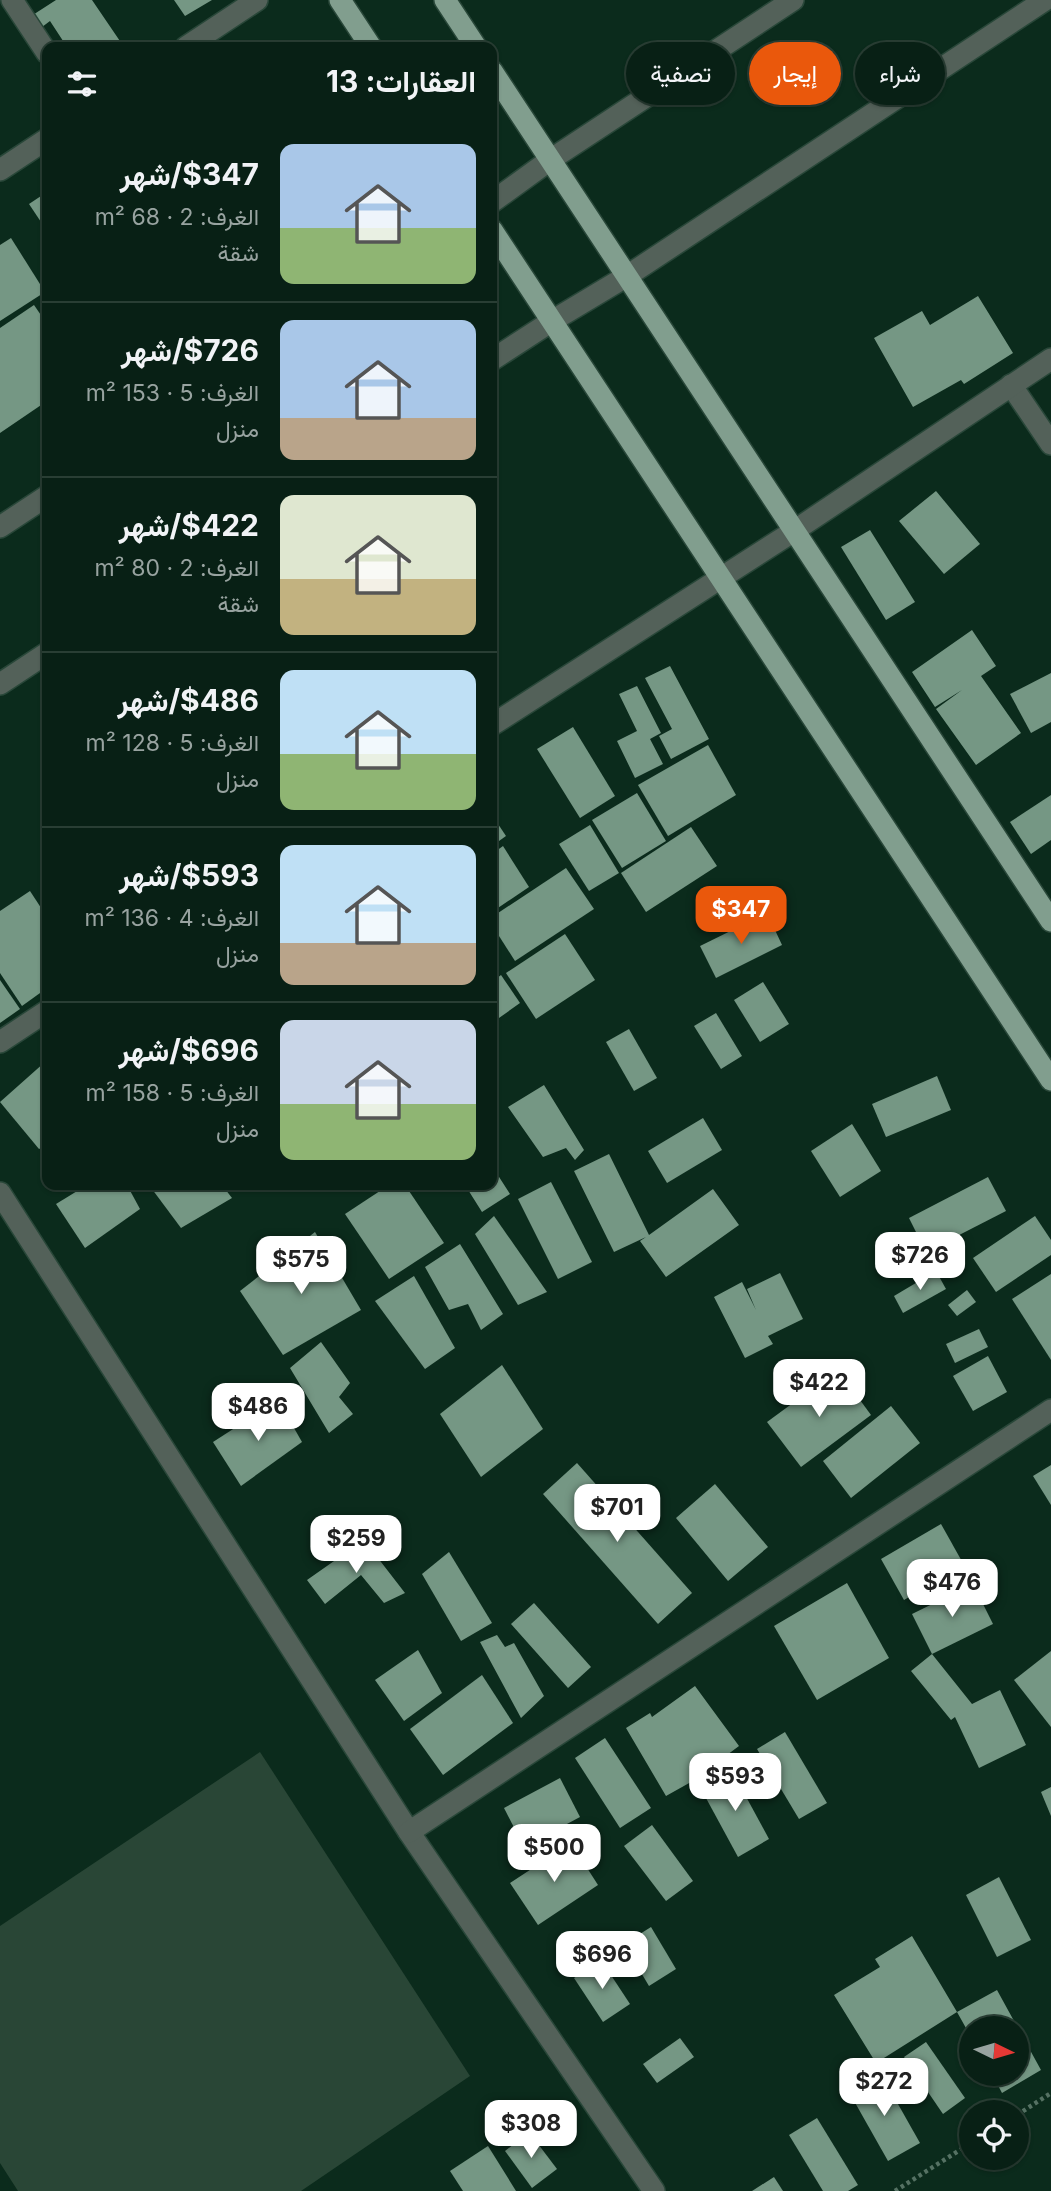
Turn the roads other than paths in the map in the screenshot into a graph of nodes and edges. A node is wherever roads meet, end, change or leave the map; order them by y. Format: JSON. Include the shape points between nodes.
{"nodes":[{"id":1,"x":12,"y":0,"type":"edge"},
{"id":2,"x":257,"y":0,"type":"edge"},
{"id":3,"x":340,"y":0,"type":"edge"},
{"id":4,"x":445,"y":0,"type":"edge"},
{"id":5,"x":793,"y":0,"type":"edge"},
{"id":6,"x":1045,"y":0,"type":"edge"},
{"id":7,"x":194,"y":42,"type":"edge"},
{"id":8,"x":368,"y":42,"type":"edge"},
{"id":9,"x":473,"y":42,"type":"edge"},
{"id":10,"x":42,"y":45,"type":"edge"},
{"id":11,"x":497,"y":79,"type":"edge"},
{"id":12,"x":42,"y":142,"type":"edge"},
{"id":13,"x":550,"y":160,"type":"junction"},
{"id":14,"x":0,"y":170,"type":"edge"},
{"id":15,"x":497,"y":198,"type":"edge"},
{"id":16,"x":497,"y":238,"type":"edge"},
{"id":17,"x":626,"y":276,"type":"junction"},
{"id":18,"x":552,"y":321,"type":"junction"},
{"id":19,"x":497,"y":357,"type":"edge"},
{"id":20,"x":1051,"y":359,"type":"edge"},
{"id":21,"x":1011,"y":385,"type":"junction"},
{"id":22,"x":1051,"y":444,"type":"edge"},
{"id":23,"x":42,"y":499,"type":"edge"},
{"id":24,"x":0,"y":527,"type":"edge"},
{"id":25,"x":794,"y":531,"type":"junction"},
{"id":26,"x":720,"y":578,"type":"junction"},
{"id":27,"x":42,"y":656,"type":"edge"},
{"id":28,"x":0,"y":684,"type":"edge"},
{"id":29,"x":497,"y":722,"type":"edge"},
{"id":30,"x":1051,"y":921,"type":"edge"},
{"id":31,"x":42,"y":1014,"type":"edge"},
{"id":32,"x":0,"y":1042,"type":"edge"},
{"id":33,"x":1051,"y":1080,"type":"edge"},
{"id":34,"x":0,"y":1193,"type":"edge"},
{"id":35,"x":1051,"y":1410,"type":"edge"},
{"id":36,"x":409,"y":1832,"type":"junction"},
{"id":37,"x":654,"y":2191,"type":"edge"}],
"edges":[{"from":1,"to":10,"type":"street"},
{"from":2,"to":7,"type":"street"},
{"from":3,"to":8,"type":"main road"},
{"from":4,"to":9,"type":"main road"},
{"from":5,"to":13,"type":"street"},
{"from":6,"to":17,"type":"street"},
{"from":11,"to":13,"type":"main road"},
{"from":12,"to":14,"type":"street"},
{"from":13,"to":15,"type":"street"},
{"from":13,"to":17,"type":"main road"},
{"from":16,"to":18,"type":"main road"},
{"from":17,"to":18,"type":"street"},
{"from":17,"to":25,"type":"main road"},
{"from":18,"to":19,"type":"street"},
{"from":18,"to":26,"type":"main road"},
{"from":20,"to":21,"type":"street"},
{"from":21,"to":22,"type":"street"},
{"from":21,"to":25,"type":"street"},
{"from":23,"to":24,"type":"street"},
{"from":25,"to":26,"type":"street"},
{"from":25,"to":30,"type":"main road"},
{"from":26,"to":29,"type":"street"},
{"from":26,"to":33,"type":"main road"},
{"from":27,"to":28,"type":"street"},
{"from":31,"to":32,"type":"street"},
{"from":34,"to":36,"type":"street"},
{"from":35,"to":36,"type":"street"},
{"from":36,"to":37,"type":"street"}]}
